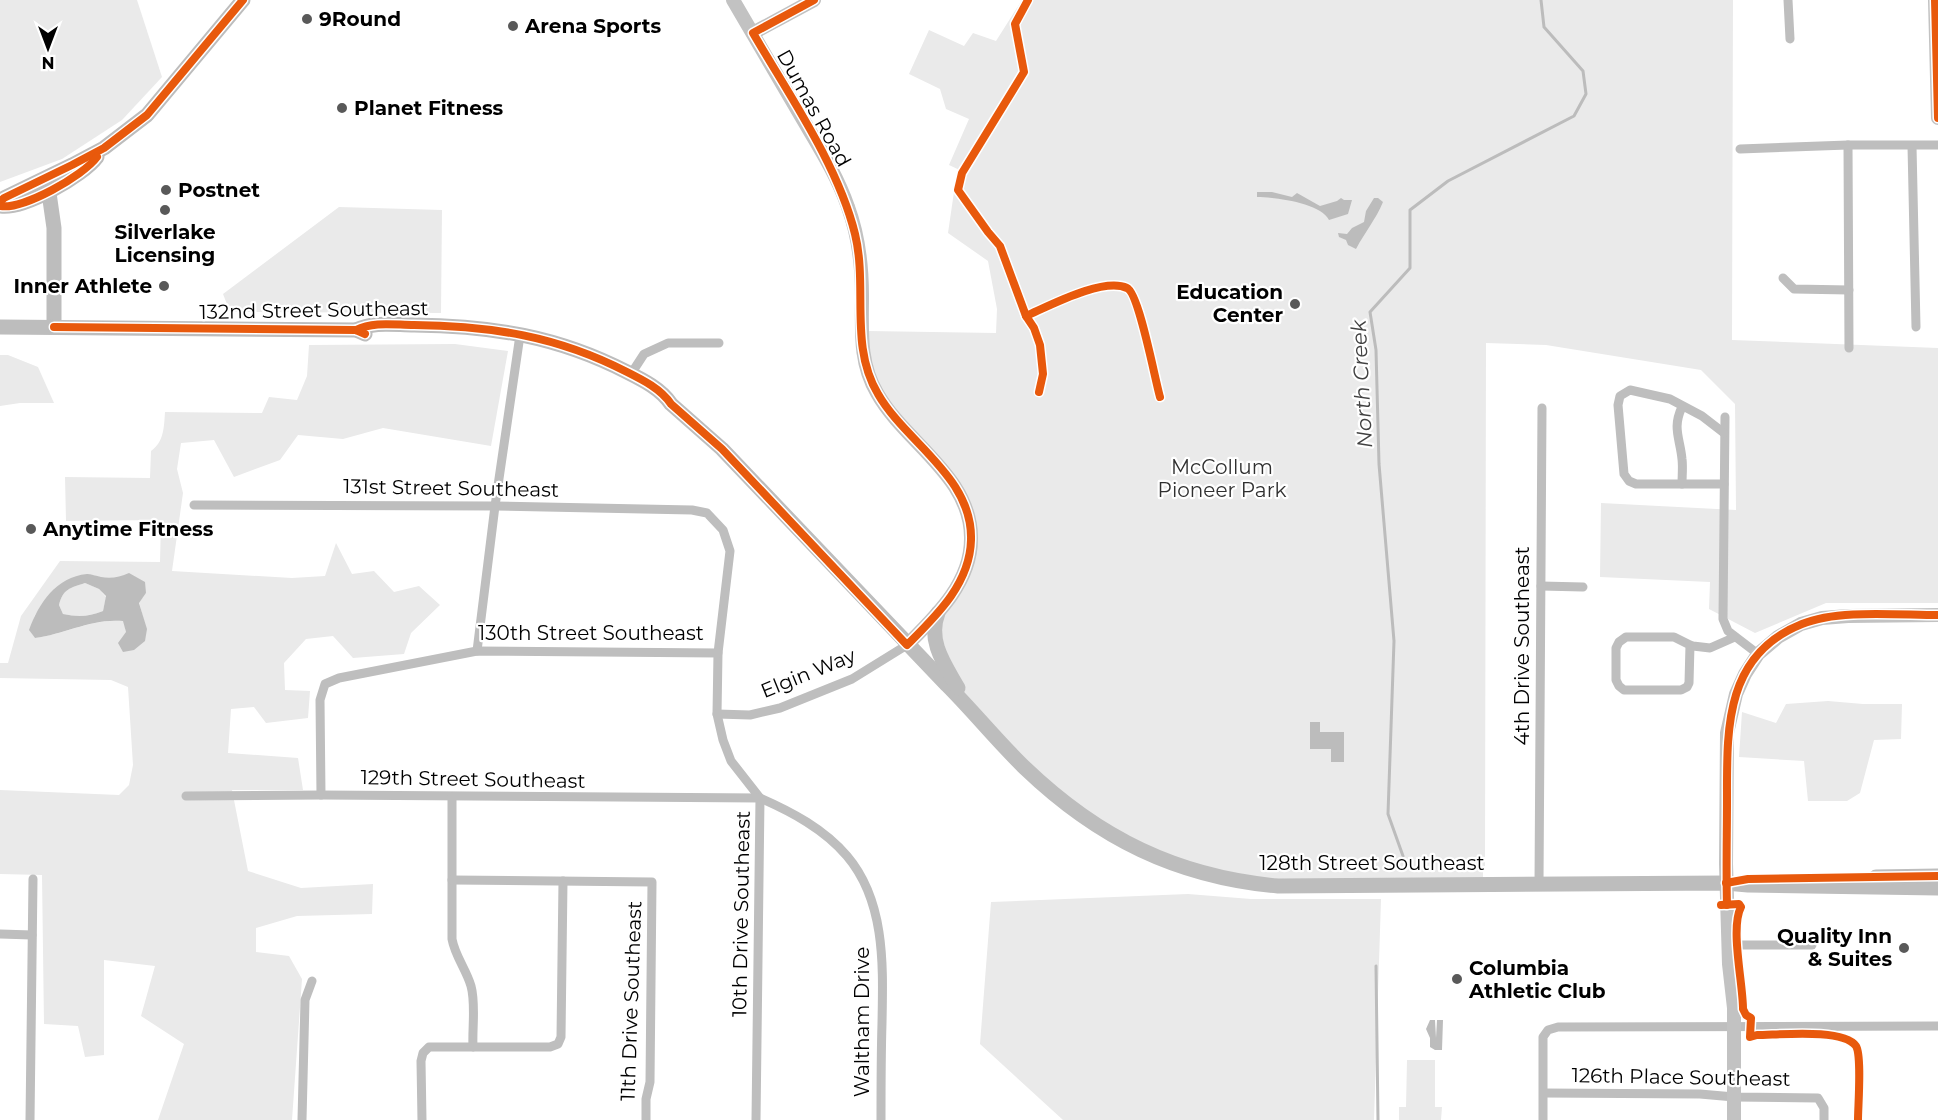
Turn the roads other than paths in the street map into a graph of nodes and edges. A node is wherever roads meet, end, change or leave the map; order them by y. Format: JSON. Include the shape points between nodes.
{"nodes":[{"id":1,"x":243,"y":0,"type":"edge"},
{"id":2,"x":733,"y":0,"type":"edge"},
{"id":3,"x":814,"y":0,"type":"edge"},
{"id":4,"x":1788,"y":0,"type":"edge"},
{"id":5,"x":1935,"y":0,"type":"edge"},
{"id":6,"x":753,"y":33,"type":"junction"},
{"id":7,"x":1790,"y":39,"type":"dead end"},
{"id":8,"x":1938,"y":118,"type":"edge"},
{"id":9,"x":1848,"y":145,"type":"junction"},
{"id":10,"x":1938,"y":145,"type":"edge"},
{"id":11,"x":1912,"y":146,"type":"junction"},
{"id":12,"x":104,"y":148,"type":"junction"},
{"id":13,"x":1740,"y":149,"type":"dead end"},
{"id":14,"x":72,"y":165,"type":"junction"},
{"id":15,"x":49,"y":193,"type":"junction"},
{"id":16,"x":0,"y":204,"type":"edge"},
{"id":17,"x":1783,"y":278,"type":"dead end"},
{"id":18,"x":1849,"y":290,"type":"junction"},
{"id":19,"x":0,"y":327,"type":"edge"},
{"id":20,"x":54,"y":327,"type":"junction"},
{"id":21,"x":1916,"y":327,"type":"dead end"},
{"id":22,"x":356,"y":330,"type":"junction"},
{"id":23,"x":519,"y":342,"type":"junction"},
{"id":24,"x":718,"y":343,"type":"dead end"},
{"id":25,"x":1849,"y":348,"type":"dead end"},
{"id":26,"x":631,"y":374,"type":"junction"},
{"id":27,"x":671,"y":404,"type":"junction"},
{"id":28,"x":1682,"y":407,"type":"junction"},
{"id":29,"x":1542,"y":408,"type":"dead end"},
{"id":30,"x":1725,"y":417,"type":"dead end"},
{"id":31,"x":1724,"y":433,"type":"junction"},
{"id":32,"x":1682,"y":484,"type":"junction"},
{"id":33,"x":1724,"y":484,"type":"junction"},
{"id":34,"x":194,"y":505,"type":"dead end"},
{"id":35,"x":495,"y":506,"type":"junction"},
{"id":36,"x":707,"y":513,"type":"joint"},
{"id":37,"x":819,"y":551,"type":"joint"},
{"id":38,"x":1541,"y":586,"type":"junction"},
{"id":39,"x":1583,"y":587,"type":"dead end"},
{"id":40,"x":938,"y":613,"type":"junction"},
{"id":41,"x":1938,"y":615,"type":"edge"},
{"id":42,"x":1735,"y":637,"type":"junction"},
{"id":43,"x":907,"y":645,"type":"junction"},
{"id":44,"x":1690,"y":645,"type":"junction"},
{"id":45,"x":477,"y":651,"type":"junction"},
{"id":46,"x":718,"y":652,"type":"junction"},
{"id":47,"x":1758,"y":654,"type":"junction"},
{"id":48,"x":972,"y":712,"type":"junction"},
{"id":49,"x":717,"y":714,"type":"junction"},
{"id":50,"x":321,"y":795,"type":"junction"},
{"id":51,"x":186,"y":796,"type":"dead end"},
{"id":52,"x":452,"y":797,"type":"junction"},
{"id":53,"x":760,"y":798,"type":"junction"},
{"id":54,"x":1938,"y":876,"type":"edge"},
{"id":55,"x":33,"y":879,"type":"dead end"},
{"id":56,"x":452,"y":880,"type":"junction"},
{"id":57,"x":563,"y":881,"type":"junction"},
{"id":58,"x":1938,"y":882,"type":"edge"},
{"id":59,"x":1726,"y":883,"type":"junction"},
{"id":60,"x":1539,"y":885,"type":"junction"},
{"id":61,"x":1885,"y":887,"type":"junction"},
{"id":62,"x":1938,"y":888,"type":"edge"},
{"id":63,"x":0,"y":934,"type":"edge"},
{"id":64,"x":32,"y":935,"type":"junction"},
{"id":65,"x":1730,"y":945,"type":"junction"},
{"id":66,"x":1812,"y":945,"type":"dead end"},
{"id":67,"x":312,"y":981,"type":"dead end"},
{"id":68,"x":1734,"y":1026,"type":"junction"},
{"id":69,"x":1938,"y":1026,"type":"edge"},
{"id":70,"x":472,"y":1047,"type":"junction"},
{"id":71,"x":1544,"y":1093,"type":"junction"},
{"id":72,"x":1734,"y":1097,"type":"junction"},
{"id":73,"x":30,"y":1120,"type":"edge"},
{"id":74,"x":302,"y":1120,"type":"edge"},
{"id":75,"x":422,"y":1120,"type":"edge"},
{"id":76,"x":646,"y":1120,"type":"edge"},
{"id":77,"x":756,"y":1120,"type":"edge"},
{"id":78,"x":880,"y":1120,"type":"edge"},
{"id":79,"x":1544,"y":1120,"type":"edge"},
{"id":80,"x":1734,"y":1120,"type":"edge"},
{"id":81,"x":1824,"y":1120,"type":"edge"}],
"edges":[{"from":1,"to":12,"type":"main road","via":[[147,115]]},
{"from":2,"to":6,"type":"street","name":"Dumas Road"},
{"from":3,"to":6,"type":"street"},
{"from":4,"to":7,"type":"street"},
{"from":5,"to":8,"type":"street"},
{"from":6,"to":40,"type":"street","name":"Dumas Road","via":[[830,166],[848,207],[861,276],[861,335],[867,373],[894,416],[945,473],[967,511],[969,560],[953,594]]},
{"from":9,"to":11,"type":"street"},
{"from":9,"to":13,"type":"street"},
{"from":9,"to":18,"type":"street"},
{"from":10,"to":11,"type":"street"},
{"from":11,"to":21,"type":"street"},
{"from":12,"to":14,"type":"main road"},
{"from":12,"to":15,"type":"main road","via":[[90,166]]},
{"from":14,"to":15,"type":"main road"},
{"from":14,"to":16,"type":"main road","via":[[4,198]]},
{"from":15,"to":16,"type":"main road","via":[[8,207]]},
{"from":15,"to":20,"type":"main road","via":[[54,228]]},
{"from":17,"to":18,"type":"street","via":[[1794,289]]},
{"from":18,"to":25,"type":"street"},
{"from":19,"to":20,"type":"main road","name":"132nd Street Southeast"},
{"from":20,"to":22,"type":"main road","name":"132nd Street Southeast"},
{"from":22,"to":23,"type":"main road","name":"132nd Street Southeast","via":[[367,334],[444,334]]},
{"from":22,"to":26,"type":"main road","name":"132nd Street Southeast","via":[[367,324],[427,325],[520,334],[573,348]]},
{"from":23,"to":27,"type":"main road","name":"132nd Street Southeast","via":[[573,358],[660,404]]},
{"from":23,"to":35,"type":"street"},
{"from":24,"to":26,"type":"street","via":[[668,343],[644,354]]},
{"from":26,"to":27,"type":"main road","name":"132nd Street Southeast","via":[[665,394]]},
{"from":27,"to":37,"type":"main road","name":"132nd Street Southeast","via":[[722,449]]},
{"from":28,"to":31,"type":"street"},
{"from":28,"to":32,"type":"street","via":[[1677,417],[1677,436]]},
{"from":28,"to":32,"type":"street","via":[[1670,399],[1630,390],[1620,396],[1618,405],[1624,474],[1629,481]]},
{"from":29,"to":38,"type":"street","name":"4th Drive Southeast"},
{"from":30,"to":31,"type":"street"},
{"from":31,"to":33,"type":"street"},
{"from":32,"to":33,"type":"street"},
{"from":33,"to":42,"type":"street","via":[[1723,619]]},
{"from":34,"to":35,"type":"street","name":"131st Street Southeast"},
{"from":35,"to":36,"type":"street","name":"131st Street Southeast"},
{"from":35,"to":45,"type":"street"},
{"from":36,"to":46,"type":"street","name":"10th Drive Southeast","via":[[723,530],[730,551]]},
{"from":37,"to":43,"type":"main road","name":"128th Street Southeast"},
{"from":38,"to":39,"type":"street"},
{"from":38,"to":60,"type":"street","name":"4th Drive Southeast"},
{"from":40,"to":43,"type":"street","name":"Dumas Road"},
{"from":40,"to":48,"type":"main road","via":[[933,628],[937,648]]},
{"from":41,"to":47,"type":"street","via":[[1822,618],[1778,637]]},
{"from":42,"to":44,"type":"street","via":[[1710,648]]},
{"from":42,"to":47,"type":"street"},
{"from":43,"to":48,"type":"main road","name":"128th Street Southeast"},
{"from":43,"to":49,"type":"street","name":"Elgin Way","via":[[852,679],[780,708],[750,715]]},
{"from":44,"to":44,"type":"street","via":[[1674,638],[1626,637],[1616,648],[1618,686],[1624,690],[1687,687]]},
{"from":45,"to":46,"type":"street","name":"130th Street Southeast"},
{"from":45,"to":50,"type":"street","name":"130th Street Southeast","via":[[325,684],[320,700]]},
{"from":46,"to":49,"type":"street","name":"10th Drive Southeast"},
{"from":47,"to":59,"type":"street","via":[[1736,694],[1727,734]]},
{"from":48,"to":60,"type":"main road","name":"128th Street Southeast","via":[[1025,769],[1090,823],[1129,845],[1198,871],[1278,886]]},
{"from":49,"to":53,"type":"street","name":"10th Drive Southeast","via":[[731,761]]},
{"from":50,"to":51,"type":"street","name":"129th Street Southeast"},
{"from":50,"to":52,"type":"street","name":"129th Street Southeast"},
{"from":52,"to":53,"type":"street","name":"129th Street Southeast"},
{"from":52,"to":56,"type":"street"},
{"from":53,"to":77,"type":"street","name":"10th Drive Southeast"},
{"from":53,"to":78,"type":"street","name":"Waltham Drive","via":[[817,828],[847,856],[873,906],[883,966]]},
{"from":54,"to":59,"type":"main road","name":"128th Street Southeast","via":[[1748,879]]},
{"from":55,"to":64,"type":"street"},
{"from":56,"to":57,"type":"street"},
{"from":56,"to":70,"type":"street","via":[[452,939],[472,989]]},
{"from":57,"to":70,"type":"street","via":[[558,1044]]},
{"from":57,"to":76,"type":"street","name":"11th Drive Southeast","via":[[652,882],[650,1082]]},
{"from":58,"to":61,"type":"main road"},
{"from":59,"to":60,"type":"main road","name":"128th Street Southeast"},
{"from":59,"to":61,"type":"main road","name":"128th Street Southeast"},
{"from":59,"to":65,"type":"street"},
{"from":61,"to":62,"type":"main road","name":"128th Street Southeast"},
{"from":63,"to":64,"type":"street"},
{"from":64,"to":73,"type":"street"},
{"from":65,"to":66,"type":"street"},
{"from":65,"to":68,"type":"street"},
{"from":67,"to":74,"type":"street","via":[[305,1000]]},
{"from":68,"to":69,"type":"street"},
{"from":68,"to":71,"type":"street","via":[[1548,1030],[1543,1037]]},
{"from":68,"to":72,"type":"street"},
{"from":70,"to":75,"type":"street","via":[[429,1047],[423,1053]]},
{"from":71,"to":72,"type":"street","name":"126th Place Southeast"},
{"from":71,"to":79,"type":"street"},
{"from":72,"to":80,"type":"street"},
{"from":72,"to":81,"type":"street","name":"126th Place Southeast","via":[[1818,1098],[1824,1108]]}]}
